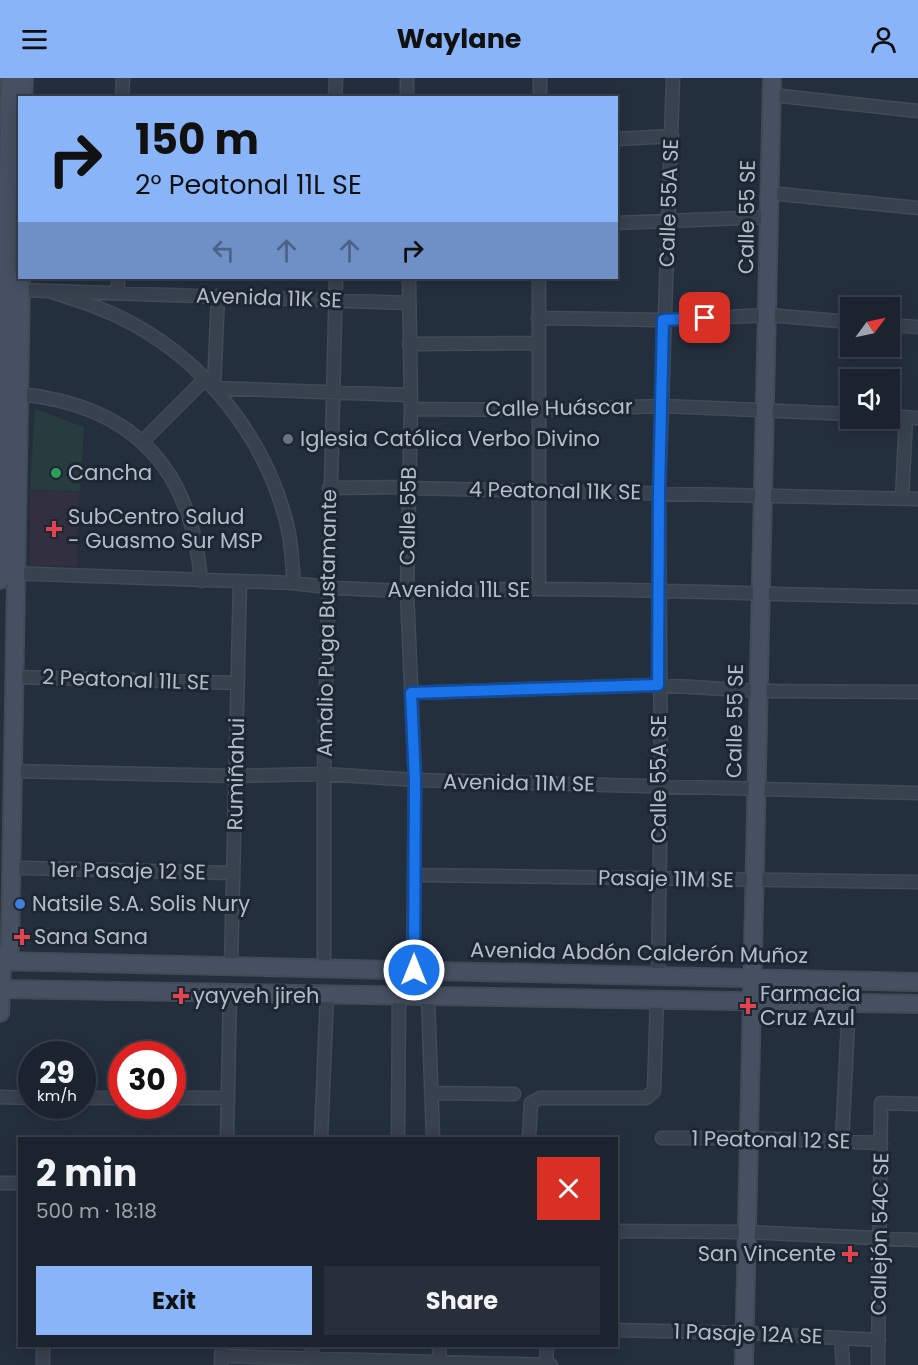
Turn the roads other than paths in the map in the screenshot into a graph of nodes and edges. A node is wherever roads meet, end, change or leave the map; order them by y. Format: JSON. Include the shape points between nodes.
{"nodes":[{"id":1,"x":9,"y":78,"type":"edge"},
{"id":2,"x":24,"y":78,"type":"edge"},
{"id":3,"x":123,"y":78,"type":"edge"},
{"id":4,"x":336,"y":78,"type":"edge"},
{"id":5,"x":406,"y":78,"type":"edge"},
{"id":6,"x":540,"y":78,"type":"edge"},
{"id":7,"x":673,"y":78,"type":"edge"},
{"id":8,"x":772,"y":78,"type":"edge"},
{"id":9,"x":772,"y":95,"type":"junction"},
{"id":10,"x":23,"y":96,"type":"edge"},
{"id":11,"x":123,"y":96,"type":"edge"},
{"id":12,"x":335,"y":96,"type":"edge"},
{"id":13,"x":407,"y":96,"type":"edge"},
{"id":14,"x":540,"y":96,"type":"edge"},
{"id":15,"x":918,"y":111,"type":"edge"},
{"id":16,"x":672,"y":136,"type":"junction"},
{"id":17,"x":618,"y":139,"type":"edge"},
{"id":18,"x":4,"y":190,"type":"edge"},
{"id":19,"x":770,"y":193,"type":"junction"},
{"id":20,"x":918,"y":207,"type":"edge"},
{"id":21,"x":770,"y":217,"type":"junction"},
{"id":22,"x":618,"y":223,"type":"edge"},
{"id":23,"x":668,"y":223,"type":"junction"},
{"id":24,"x":118,"y":279,"type":"edge"},
{"id":25,"x":336,"y":279,"type":"edge"},
{"id":26,"x":409,"y":279,"type":"edge"},
{"id":27,"x":539,"y":279,"type":"edge"},
{"id":28,"x":12,"y":286,"type":"edge"},
{"id":29,"x":49,"y":291,"type":"junction"},
{"id":30,"x":118,"y":293,"type":"junction"},
{"id":31,"x":218,"y":296,"type":"junction"},
{"id":32,"x":336,"y":301,"type":"junction"},
{"id":33,"x":408,"y":303,"type":"junction"},
{"id":34,"x":768,"y":315,"type":"junction"},
{"id":35,"x":538,"y":318,"type":"junction"},
{"id":36,"x":663,"y":320,"type":"junction"},
{"id":37,"x":840,"y":321,"type":"edge"},
{"id":38,"x":900,"y":326,"type":"edge"},
{"id":39,"x":918,"y":327,"type":"edge"},
{"id":40,"x":538,"y":343,"type":"junction"},
{"id":41,"x":409,"y":344,"type":"junction"},
{"id":42,"x":205,"y":378,"type":"junction"},
{"id":43,"x":214,"y":388,"type":"junction"},
{"id":44,"x":8,"y":394,"type":"edge"},
{"id":45,"x":332,"y":394,"type":"junction"},
{"id":46,"x":408,"y":395,"type":"junction"},
{"id":47,"x":663,"y":406,"type":"junction"},
{"id":48,"x":767,"y":408,"type":"junction"},
{"id":49,"x":411,"y":409,"type":"junction"},
{"id":50,"x":540,"y":410,"type":"junction"},
{"id":51,"x":840,"y":413,"type":"edge"},
{"id":52,"x":912,"y":417,"type":"edge"},
{"id":53,"x":142,"y":442,"type":"junction"},
{"id":54,"x":407,"y":487,"type":"junction"},
{"id":55,"x":329,"y":488,"type":"junction"},
{"id":56,"x":537,"y":491,"type":"junction"},
{"id":57,"x":659,"y":492,"type":"junction"},
{"id":58,"x":763,"y":496,"type":"junction"},
{"id":59,"x":903,"y":498,"type":"junction"},
{"id":60,"x":918,"y":499,"type":"edge"},
{"id":61,"x":4,"y":575,"type":"edge"},
{"id":62,"x":201,"y":581,"type":"junction"},
{"id":63,"x":240,"y":581,"type":"junction"},
{"id":64,"x":294,"y":583,"type":"junction"},
{"id":65,"x":329,"y":588,"type":"junction"},
{"id":66,"x":539,"y":589,"type":"junction"},
{"id":67,"x":659,"y":591,"type":"junction"},
{"id":68,"x":407,"y":592,"type":"junction"},
{"id":69,"x":759,"y":595,"type":"junction"},
{"id":70,"x":918,"y":597,"type":"edge"},
{"id":71,"x":14,"y":677,"type":"junction"},
{"id":72,"x":238,"y":683,"type":"junction"},
{"id":73,"x":658,"y":685,"type":"junction"},
{"id":74,"x":758,"y":691,"type":"junction"},
{"id":75,"x":918,"y":692,"type":"edge"},
{"id":76,"x":411,"y":693,"type":"junction"},
{"id":77,"x":12,"y":771,"type":"junction"},
{"id":78,"x":324,"y":774,"type":"junction"},
{"id":79,"x":236,"y":776,"type":"junction"},
{"id":80,"x":415,"y":780,"type":"junction"},
{"id":81,"x":661,"y":786,"type":"junction"},
{"id":82,"x":757,"y":789,"type":"junction"},
{"id":83,"x":918,"y":792,"type":"edge"},
{"id":84,"x":23,"y":868,"type":"dead end"},
{"id":85,"x":233,"y":873,"type":"junction"},
{"id":86,"x":414,"y":875,"type":"junction"},
{"id":87,"x":659,"y":879,"type":"junction"},
{"id":88,"x":755,"y":880,"type":"junction"},
{"id":89,"x":918,"y":882,"type":"edge"},
{"id":90,"x":1,"y":960,"type":"edge"},
{"id":91,"x":231,"y":966,"type":"junction"},
{"id":92,"x":324,"y":968,"type":"junction"},
{"id":93,"x":414,"y":970,"type":"junction"},
{"id":94,"x":658,"y":976,"type":"junction"},
{"id":95,"x":753,"y":978,"type":"junction"},
{"id":96,"x":918,"y":982,"type":"edge"},
{"id":97,"x":0,"y":989,"type":"edge"},
{"id":98,"x":230,"y":993,"type":"junction"},
{"id":99,"x":327,"y":995,"type":"junction"},
{"id":100,"x":399,"y":996,"type":"junction"},
{"id":101,"x":428,"y":997,"type":"junction"},
{"id":102,"x":657,"y":1000,"type":"junction"},
{"id":103,"x":752,"y":1002,"type":"junction"},
{"id":104,"x":849,"y":1004,"type":"junction"},
{"id":105,"x":918,"y":1004,"type":"edge"},
{"id":106,"x":0,"y":1014,"type":"edge"},
{"id":107,"x":431,"y":1093,"type":"junction"},
{"id":108,"x":514,"y":1094,"type":"dead end"},
{"id":109,"x":0,"y":1097,"type":"edge"},
{"id":110,"x":18,"y":1098,"type":"edge"},
{"id":111,"x":186,"y":1098,"type":"edge"},
{"id":112,"x":228,"y":1098,"type":"junction"},
{"id":113,"x":918,"y":1104,"type":"edge"},
{"id":114,"x":227,"y":1137,"type":"edge"},
{"id":115,"x":321,"y":1137,"type":"edge"},
{"id":116,"x":398,"y":1137,"type":"edge"},
{"id":117,"x":433,"y":1137,"type":"edge"},
{"id":118,"x":529,"y":1137,"type":"edge"},
{"id":119,"x":749,"y":1137,"type":"junction"},
{"id":120,"x":662,"y":1138,"type":"dead end"},
{"id":121,"x":842,"y":1141,"type":"junction"},
{"id":122,"x":881,"y":1143,"type":"junction"},
{"id":123,"x":0,"y":1183,"type":"edge"},
{"id":124,"x":18,"y":1183,"type":"edge"},
{"id":125,"x":618,"y":1231,"type":"edge"},
{"id":126,"x":747,"y":1232,"type":"junction"},
{"id":127,"x":880,"y":1239,"type":"junction"},
{"id":128,"x":918,"y":1240,"type":"edge"},
{"id":129,"x":618,"y":1330,"type":"edge"},
{"id":130,"x":745,"y":1333,"type":"junction"},
{"id":131,"x":841,"y":1338,"type":"junction"},
{"id":132,"x":879,"y":1340,"type":"junction"},
{"id":133,"x":43,"y":1347,"type":"edge"},
{"id":134,"x":440,"y":1347,"type":"edge"},
{"id":135,"x":547,"y":1347,"type":"edge"},
{"id":136,"x":221,"y":1355,"type":"edge"},
{"id":137,"x":312,"y":1362,"type":"edge"},
{"id":138,"x":440,"y":1364,"type":"edge"},
{"id":139,"x":43,"y":1365,"type":"edge"},
{"id":140,"x":546,"y":1365,"type":"edge"},
{"id":141,"x":551,"y":1365,"type":"edge"},
{"id":142,"x":744,"y":1365,"type":"edge"},
{"id":143,"x":843,"y":1365,"type":"edge"},
{"id":144,"x":878,"y":1365,"type":"edge"}],
"edges":[{"from":1,"to":18,"type":"main road"},
{"from":2,"to":10,"type":"main road"},
{"from":3,"to":11,"type":"street"},
{"from":4,"to":12,"type":"street"},
{"from":5,"to":13,"type":"street"},
{"from":6,"to":14,"type":"street"},
{"from":7,"to":16,"type":"street","name":"Calle 55A SE"},
{"from":8,"to":9,"type":"main road","name":"Calle 55 SE"},
{"from":9,"to":15,"type":"street"},
{"from":9,"to":19,"type":"main road","name":"Calle 55 SE"},
{"from":16,"to":17,"type":"street"},
{"from":16,"to":23,"type":"street","name":"Calle 55A SE"},
{"from":18,"to":28,"type":"main road"},
{"from":19,"to":20,"type":"street"},
{"from":19,"to":21,"type":"main road","name":"Calle 55 SE"},
{"from":21,"to":23,"type":"street"},
{"from":21,"to":34,"type":"main road","name":"Calle 55 SE"},
{"from":22,"to":23,"type":"street"},
{"from":23,"to":36,"type":"street","name":"Calle 55A SE"},
{"from":24,"to":30,"type":"street"},
{"from":25,"to":32,"type":"street","name":"Amalio Puga Bustamante"},
{"from":26,"to":33,"type":"street","name":"Calle 55B"},
{"from":27,"to":35,"type":"street"},
{"from":28,"to":29,"type":"street","name":"Avenida 11K SE"},
{"from":28,"to":44,"type":"main road"},
{"from":29,"to":30,"type":"street","name":"Avenida 11K SE"},
{"from":29,"to":42,"type":"street","via":[[133,324]]},
{"from":30,"to":31,"type":"street","name":"Avenida 11K SE"},
{"from":31,"to":32,"type":"street","name":"Avenida 11K SE"},
{"from":31,"to":43,"type":"street"},
{"from":32,"to":33,"type":"street","name":"Avenida 11K SE"},
{"from":32,"to":45,"type":"street","name":"Amalio Puga Bustamante"},
{"from":33,"to":41,"type":"street","name":"Calle 55B"},
{"from":34,"to":36,"type":"street"},
{"from":34,"to":37,"type":"street"},
{"from":34,"to":48,"type":"main road","name":"Calle 55 SE"},
{"from":35,"to":36,"type":"street"},
{"from":35,"to":40,"type":"street"},
{"from":36,"to":47,"type":"street","name":"Calle 55A SE"},
{"from":38,"to":39,"type":"street"},
{"from":40,"to":41,"type":"street"},
{"from":40,"to":50,"type":"street"},
{"from":41,"to":46,"type":"street","name":"Calle 55B"},
{"from":42,"to":43,"type":"street"},
{"from":42,"to":53,"type":"street"},
{"from":43,"to":45,"type":"street"},
{"from":43,"to":64,"type":"street","via":[[247,431],[272,478],[288,529]]},
{"from":44,"to":53,"type":"street","via":[[53,397],[85,406]]},
{"from":44,"to":61,"type":"main road"},
{"from":45,"to":46,"type":"street"},
{"from":45,"to":55,"type":"street","name":"Amalio Puga Bustamante"},
{"from":46,"to":49,"type":"street","name":"Calle 55B"},
{"from":47,"to":48,"type":"street","name":"Calle Huáscar"},
{"from":47,"to":50,"type":"street","name":"Calle Huáscar"},
{"from":47,"to":57,"type":"street","name":"Calle 55A SE"},
{"from":48,"to":51,"type":"street","name":"Calle Huáscar"},
{"from":48,"to":58,"type":"main road","name":"Calle 55 SE"},
{"from":49,"to":50,"type":"street","name":"Calle Huáscar"},
{"from":49,"to":54,"type":"street","name":"Calle 55B"},
{"from":50,"to":56,"type":"street"},
{"from":52,"to":59,"type":"street"},
{"from":53,"to":62,"type":"street","via":[[168,471],[187,505],[198,542]]},
{"from":54,"to":55,"type":"street","name":"4 Peatonal 11K SE"},
{"from":54,"to":56,"type":"street","name":"4 Peatonal 11K SE"},
{"from":54,"to":68,"type":"street","name":"Calle 55B"},
{"from":55,"to":65,"type":"street","name":"Amalio Puga Bustamante"},
{"from":56,"to":57,"type":"street","name":"4 Peatonal 11K SE"},
{"from":56,"to":66,"type":"street"},
{"from":57,"to":58,"type":"street","name":"4 Peatonal 11K SE"},
{"from":57,"to":67,"type":"street","name":"Calle 55A SE"},
{"from":58,"to":59,"type":"street","name":"4 Peatonal 11K SE"},
{"from":58,"to":69,"type":"main road","name":"Calle 55 SE"},
{"from":59,"to":60,"type":"street","name":"4 Peatonal 11K SE"},
{"from":61,"to":62,"type":"street","name":"Avenida 11L SE"},
{"from":61,"to":71,"type":"main road"},
{"from":62,"to":63,"type":"street","name":"Avenida 11L SE"},
{"from":63,"to":64,"type":"street","name":"Avenida 11L SE"},
{"from":63,"to":72,"type":"street","name":"Rumiñahui"},
{"from":64,"to":65,"type":"street","name":"Avenida 11L SE"},
{"from":65,"to":68,"type":"street","name":"Avenida 11L SE"},
{"from":65,"to":78,"type":"street","name":"Amalio Puga Bustamante"},
{"from":66,"to":67,"type":"street","name":"Avenida 11L SE"},
{"from":66,"to":68,"type":"street","name":"Avenida 11L SE"},
{"from":67,"to":69,"type":"street","name":"Avenida 11L SE"},
{"from":67,"to":73,"type":"street","name":"Calle 55A SE"},
{"from":68,"to":76,"type":"street","name":"Calle 55B"},
{"from":69,"to":70,"type":"street","name":"Avenida 11L SE"},
{"from":69,"to":74,"type":"main road","name":"Calle 55 SE"},
{"from":71,"to":72,"type":"street","name":"2 Peatonal 11L SE"},
{"from":71,"to":77,"type":"main road"},
{"from":72,"to":79,"type":"street","name":"Rumiñahui"},
{"from":73,"to":74,"type":"street"},
{"from":73,"to":76,"type":"street"},
{"from":73,"to":81,"type":"street","name":"Calle 55A SE"},
{"from":74,"to":75,"type":"street"},
{"from":74,"to":82,"type":"main road","name":"Calle 55 SE"},
{"from":76,"to":80,"type":"street","name":"Calle 55B"},
{"from":77,"to":79,"type":"street","name":"Avenida 11M SE"},
{"from":77,"to":90,"type":"main road","via":[[10,947]]},
{"from":78,"to":79,"type":"street","name":"Avenida 11M SE"},
{"from":78,"to":80,"type":"street","name":"Avenida 11M SE"},
{"from":78,"to":92,"type":"street","name":"Amalio Puga Bustamante"},
{"from":79,"to":85,"type":"street","name":"Rumiñahui"},
{"from":80,"to":81,"type":"street","name":"Avenida 11M SE"},
{"from":80,"to":86,"type":"street","name":"Calle 55B"},
{"from":81,"to":82,"type":"street","name":"Avenida 11M SE"},
{"from":81,"to":87,"type":"street","name":"Calle 55A SE"},
{"from":82,"to":83,"type":"street","name":"Avenida 11M SE"},
{"from":82,"to":88,"type":"main road","name":"Calle 55 SE"},
{"from":84,"to":85,"type":"street","name":"1er Pasaje 12 SE"},
{"from":85,"to":91,"type":"street","name":"Rumiñahui"},
{"from":86,"to":87,"type":"street","name":"Pasaje 11M SE"},
{"from":86,"to":93,"type":"street","name":"Calle 55B"},
{"from":87,"to":88,"type":"street","name":"Pasaje 11M SE"},
{"from":87,"to":94,"type":"street","name":"Calle 55A SE"},
{"from":88,"to":89,"type":"street","name":"Pasaje 11M SE"},
{"from":88,"to":95,"type":"main road","name":"Calle 55 SE"},
{"from":90,"to":91,"type":"main road","name":"Avenida Abdón Calderón Muñoz"},
{"from":90,"to":97,"type":"main road"},
{"from":91,"to":92,"type":"main road","name":"Avenida Abdón Calderón Muñoz"},
{"from":92,"to":93,"type":"main road","name":"Avenida Abdón Calderón Muñoz"},
{"from":93,"to":94,"type":"main road","name":"Avenida Abdón Calderón Muñoz"},
{"from":94,"to":95,"type":"main road","name":"Avenida Abdón Calderón Muñoz"},
{"from":95,"to":96,"type":"main road","name":"Avenida Abdón Calderón Muñoz"},
{"from":95,"to":103,"type":"main road","name":"Calle 55 SE"},
{"from":97,"to":98,"type":"main road"},
{"from":97,"to":106,"type":"main road"},
{"from":98,"to":99,"type":"main road"},
{"from":98,"to":112,"type":"street"},
{"from":99,"to":100,"type":"main road"},
{"from":99,"to":115,"type":"street"},
{"from":100,"to":101,"type":"main road"},
{"from":100,"to":116,"type":"street"},
{"from":101,"to":102,"type":"main road"},
{"from":101,"to":107,"type":"street"},
{"from":102,"to":103,"type":"main road"},
{"from":102,"to":118,"type":"street","via":[[654,1091],[646,1098],[540,1098],[531,1103]]},
{"from":103,"to":104,"type":"main road"},
{"from":103,"to":119,"type":"main road","name":"Calle 55 SE"},
{"from":104,"to":105,"type":"main road"},
{"from":104,"to":121,"type":"street"},
{"from":107,"to":108,"type":"street"},
{"from":107,"to":117,"type":"street"},
{"from":109,"to":110,"type":"street"},
{"from":111,"to":112,"type":"street"},
{"from":112,"to":114,"type":"street"},
{"from":113,"to":122,"type":"street","name":"Callejón 54C SE","via":[[881,1103]]},
{"from":119,"to":120,"type":"street","name":"1 Peatonal 12 SE"},
{"from":119,"to":121,"type":"street","name":"1 Peatonal 12 SE"},
{"from":119,"to":126,"type":"main road","name":"Calle 55 SE"},
{"from":121,"to":122,"type":"street","name":"1 Peatonal 12 SE"},
{"from":122,"to":127,"type":"street","name":"Callejón 54C SE"},
{"from":123,"to":124,"type":"street"},
{"from":125,"to":126,"type":"street"},
{"from":126,"to":127,"type":"street"},
{"from":126,"to":130,"type":"main road","name":"Calle 55 SE"},
{"from":127,"to":128,"type":"street"},
{"from":127,"to":132,"type":"street","name":"Callejón 54C SE"},
{"from":129,"to":130,"type":"street","name":"1 Pasaje 12A SE"},
{"from":130,"to":131,"type":"street","name":"1 Pasaje 12A SE"},
{"from":130,"to":142,"type":"main road","name":"Calle 55 SE"},
{"from":131,"to":132,"type":"street","name":"1 Pasaje 12A SE"},
{"from":131,"to":143,"type":"street"},
{"from":132,"to":144,"type":"street","name":"Callejón 54C SE"},
{"from":133,"to":139,"type":"street"},
{"from":134,"to":138,"type":"street"},
{"from":135,"to":140,"type":"street"},
{"from":136,"to":137,"type":"street"},
{"from":137,"to":138,"type":"street"},
{"from":138,"to":140,"type":"street"},
{"from":140,"to":141,"type":"street"}]}
